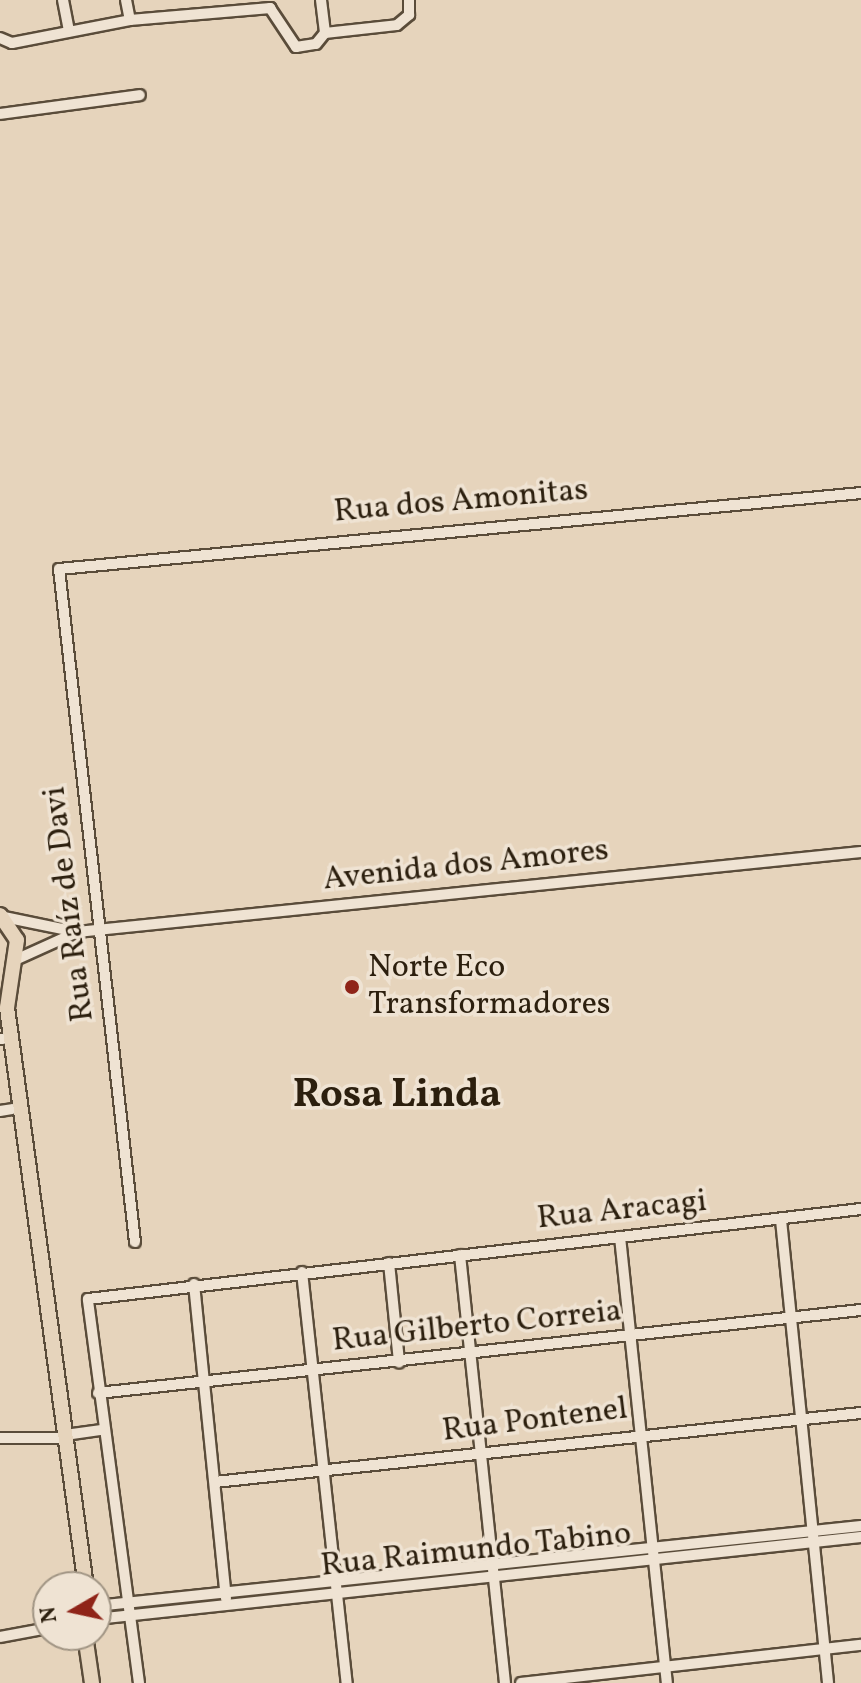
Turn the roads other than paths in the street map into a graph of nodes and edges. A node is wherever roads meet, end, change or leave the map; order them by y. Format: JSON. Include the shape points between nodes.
{"nodes":[{"id":1,"x":63,"y":0,"type":"edge"},
{"id":2,"x":126,"y":0,"type":"edge"},
{"id":3,"x":409,"y":0,"type":"edge"},
{"id":4,"x":321,"y":3,"type":"edge"},
{"id":5,"x":130,"y":20,"type":"junction"},
{"id":6,"x":69,"y":31,"type":"junction"},
{"id":7,"x":325,"y":33,"type":"junction"},
{"id":8,"x":0,"y":38,"type":"edge"},
{"id":9,"x":140,"y":95,"type":"dead end"},
{"id":10,"x":0,"y":114,"type":"edge"},
{"id":11,"x":861,"y":493,"type":"edge"},
{"id":12,"x":66,"y":565,"type":"joint"},
{"id":13,"x":861,"y":852,"type":"edge"},
{"id":14,"x":1,"y":914,"type":"edge"},
{"id":15,"x":99,"y":930,"type":"junction"},
{"id":16,"x":77,"y":932,"type":"junction"},
{"id":17,"x":13,"y":961,"type":"junction"},
{"id":18,"x":0,"y":970,"type":"edge"},
{"id":19,"x":0,"y":1013,"type":"edge"},
{"id":20,"x":2,"y":1039,"type":"edge"},
{"id":21,"x":6,"y":1110,"type":"edge"},
{"id":22,"x":861,"y":1209,"type":"edge"},
{"id":23,"x":781,"y":1220,"type":"junction"},
{"id":24,"x":620,"y":1237,"type":"junction"},
{"id":25,"x":135,"y":1242,"type":"dead end"},
{"id":26,"x":460,"y":1255,"type":"junction"},
{"id":27,"x":389,"y":1263,"type":"junction"},
{"id":28,"x":302,"y":1272,"type":"junction"},
{"id":29,"x":194,"y":1284,"type":"junction"},
{"id":30,"x":861,"y":1310,"type":"edge"},
{"id":31,"x":790,"y":1317,"type":"junction"},
{"id":32,"x":630,"y":1336,"type":"junction"},
{"id":33,"x":470,"y":1355,"type":"junction"},
{"id":34,"x":399,"y":1362,"type":"junction"},
{"id":35,"x":313,"y":1371,"type":"junction"},
{"id":36,"x":204,"y":1383,"type":"junction"},
{"id":37,"x":98,"y":1393,"type":"junction"},
{"id":38,"x":861,"y":1413,"type":"edge"},
{"id":39,"x":802,"y":1419,"type":"junction"},
{"id":40,"x":102,"y":1430,"type":"junction"},
{"id":41,"x":640,"y":1434,"type":"junction"},
{"id":42,"x":62,"y":1436,"type":"junction"},
{"id":43,"x":0,"y":1438,"type":"edge"},
{"id":44,"x":481,"y":1454,"type":"junction"},
{"id":45,"x":322,"y":1471,"type":"junction"},
{"id":46,"x":215,"y":1482,"type":"junction"},
{"id":47,"x":861,"y":1526,"type":"edge"},
{"id":48,"x":814,"y":1537,"type":"junction"},
{"id":49,"x":861,"y":1537,"type":"edge"},
{"id":50,"x":652,"y":1554,"type":"junction"},
{"id":51,"x":492,"y":1570,"type":"junction"},
{"id":52,"x":76,"y":1571,"type":"edge"},
{"id":53,"x":83,"y":1571,"type":"edge"},
{"id":54,"x":334,"y":1586,"type":"junction"},
{"id":55,"x":226,"y":1598,"type":"junction"},
{"id":56,"x":127,"y":1602,"type":"junction"},
{"id":57,"x":112,"y":1604,"type":"edge"},
{"id":58,"x":129,"y":1615,"type":"junction"},
{"id":59,"x":112,"y":1617,"type":"edge"},
{"id":60,"x":32,"y":1631,"type":"edge"},
{"id":61,"x":0,"y":1637,"type":"edge"},
{"id":62,"x":861,"y":1645,"type":"edge"},
{"id":63,"x":825,"y":1649,"type":"junction"},
{"id":64,"x":87,"y":1651,"type":"edge"},
{"id":65,"x":94,"y":1651,"type":"edge"},
{"id":66,"x":665,"y":1667,"type":"junction"},
{"id":67,"x":92,"y":1683,"type":"edge"},
{"id":68,"x":99,"y":1683,"type":"edge"},
{"id":69,"x":139,"y":1683,"type":"edge"},
{"id":70,"x":347,"y":1683,"type":"edge"},
{"id":71,"x":505,"y":1683,"type":"edge"},
{"id":72,"x":521,"y":1683,"type":"edge"},
{"id":73,"x":667,"y":1683,"type":"edge"},
{"id":74,"x":828,"y":1683,"type":"edge"}],
"edges":[{"from":1,"to":6,"type":"street"},
{"from":2,"to":5,"type":"street"},
{"from":3,"to":7,"type":"street","via":[[409,15],[397,25]]},
{"from":4,"to":7,"type":"street"},
{"from":5,"to":6,"type":"street"},
{"from":5,"to":7,"type":"street","via":[[270,8],[296,47],[316,44]]},
{"from":6,"to":8,"type":"street","via":[[12,43]]},
{"from":9,"to":10,"type":"street"},
{"from":11,"to":12,"type":"street","name":"Rua dos Amonitas"},
{"from":12,"to":15,"type":"street","name":"Rua Raíz de Davi","via":[[57,578]]},
{"from":13,"to":15,"type":"street","name":"Avenida dos Amores"},
{"from":14,"to":16,"type":"street","name":"Avenida dos Amores"},
{"from":14,"to":17,"type":"highway","via":[[17,940]]},
{"from":15,"to":16,"type":"street","name":"Avenida dos Amores"},
{"from":15,"to":25,"type":"street","name":"Rua Raíz de Davi"},
{"from":16,"to":17,"type":"street","name":"Avenida dos Amores"},
{"from":17,"to":18,"type":"highway"},
{"from":17,"to":42,"type":"highway","via":[[7,1008]]},
{"from":19,"to":20,"type":"highway"},
{"from":20,"to":21,"type":"highway"},
{"from":21,"to":42,"type":"highway"},
{"from":22,"to":23,"type":"street","name":"Rua Aracagi"},
{"from":23,"to":24,"type":"street","name":"Rua Aracagi"},
{"from":23,"to":31,"type":"street"},
{"from":24,"to":26,"type":"street","name":"Rua Aracagi"},
{"from":24,"to":32,"type":"street"},
{"from":26,"to":27,"type":"street","name":"Rua Aracagi"},
{"from":26,"to":33,"type":"street"},
{"from":27,"to":28,"type":"street","name":"Rua Aracagi"},
{"from":27,"to":34,"type":"street"},
{"from":28,"to":29,"type":"street","name":"Rua Aracagi"},
{"from":28,"to":35,"type":"street"},
{"from":29,"to":36,"type":"street"},
{"from":29,"to":37,"type":"street","name":"Rua Aracagi","via":[[87,1300]]},
{"from":30,"to":31,"type":"street","name":"Rua Gilberto Correia"},
{"from":31,"to":32,"type":"street","name":"Rua Gilberto Correia"},
{"from":31,"to":39,"type":"street"},
{"from":32,"to":33,"type":"street","name":"Rua Gilberto Correia"},
{"from":32,"to":41,"type":"street"},
{"from":33,"to":34,"type":"street","name":"Rua Gilberto Correia"},
{"from":33,"to":44,"type":"street"},
{"from":34,"to":35,"type":"street","name":"Rua Gilberto Correia"},
{"from":35,"to":36,"type":"street","name":"Rua Gilberto Correia"},
{"from":35,"to":45,"type":"street"},
{"from":36,"to":37,"type":"street","name":"Rua Gilberto Correia"},
{"from":36,"to":46,"type":"street"},
{"from":37,"to":40,"type":"street"},
{"from":38,"to":39,"type":"street","name":"Rua Pontenel"},
{"from":39,"to":41,"type":"street","name":"Rua Pontenel"},
{"from":39,"to":48,"type":"street"},
{"from":40,"to":42,"type":"street"},
{"from":40,"to":56,"type":"street"},
{"from":41,"to":44,"type":"street","name":"Rua Pontenel"},
{"from":41,"to":50,"type":"street"},
{"from":42,"to":43,"type":"street"},
{"from":42,"to":52,"type":"highway"},
{"from":42,"to":53,"type":"highway"},
{"from":44,"to":45,"type":"street","name":"Rua Pontenel"},
{"from":44,"to":51,"type":"street"},
{"from":45,"to":46,"type":"street","name":"Rua Pontenel"},
{"from":45,"to":54,"type":"street"},
{"from":46,"to":55,"type":"street"},
{"from":47,"to":48,"type":"street","name":"Rua Raimundo Tabino"},
{"from":48,"to":49,"type":"street","name":"Rua Raimundo Tabino"},
{"from":48,"to":50,"type":"street","name":"Rua Raimundo Tabino"},
{"from":48,"to":63,"type":"street"},
{"from":50,"to":51,"type":"street","name":"Rua Raimundo Tabino"},
{"from":50,"to":66,"type":"street"},
{"from":51,"to":54,"type":"street","name":"Rua Raimundo Tabino"},
{"from":51,"to":71,"type":"street"},
{"from":54,"to":55,"type":"street","name":"Rua Raimundo Tabino"},
{"from":54,"to":70,"type":"street"},
{"from":55,"to":56,"type":"street","name":"Rua Raimundo Tabino"},
{"from":55,"to":58,"type":"street","name":"Rua Raimundo Tabino"},
{"from":56,"to":57,"type":"street","name":"Rua Raimundo Tabino"},
{"from":56,"to":58,"type":"street"},
{"from":58,"to":59,"type":"street","name":"Rua Raimundo Tabino"},
{"from":58,"to":69,"type":"street"},
{"from":60,"to":61,"type":"street"},
{"from":62,"to":63,"type":"street"},
{"from":63,"to":66,"type":"street"},
{"from":63,"to":74,"type":"street"},
{"from":64,"to":67,"type":"highway"},
{"from":65,"to":68,"type":"highway"},
{"from":66,"to":72,"type":"street"},
{"from":66,"to":73,"type":"street"}]}
